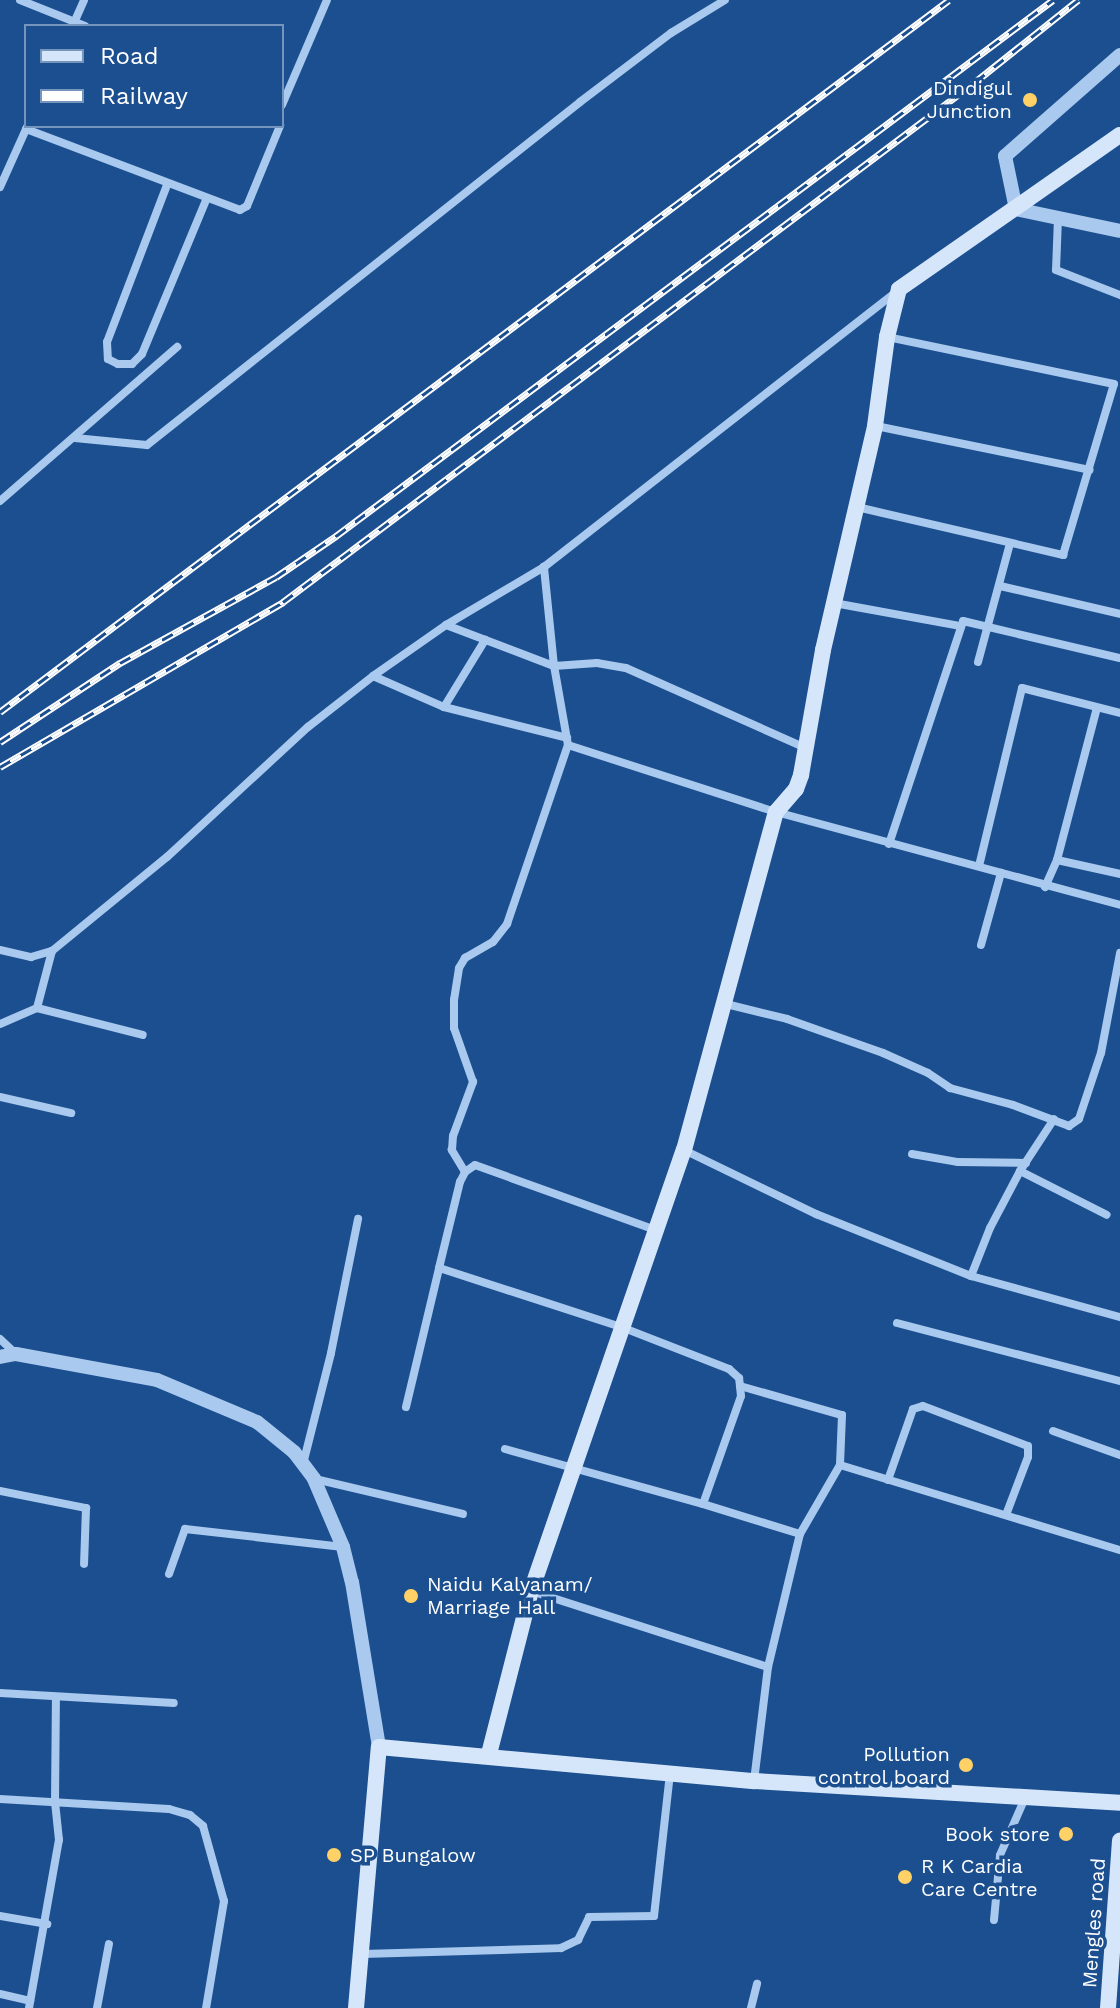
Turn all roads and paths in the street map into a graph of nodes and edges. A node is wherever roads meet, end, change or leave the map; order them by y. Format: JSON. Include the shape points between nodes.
{"nodes":[{"id":1,"x":20,"y":0,"type":"edge"},
{"id":2,"x":84,"y":0,"type":"edge"},
{"id":3,"x":327,"y":0,"type":"edge"},
{"id":4,"x":725,"y":0,"type":"edge"},
{"id":5,"x":74,"y":24,"type":"edge"},
{"id":6,"x":1120,"y":55,"type":"edge"},
{"id":7,"x":284,"y":101,"type":"edge"},
{"id":8,"x":27,"y":128,"type":"edge"},
{"id":9,"x":279,"y":128,"type":"edge"},
{"id":10,"x":1120,"y":135,"type":"edge"},
{"id":11,"x":167,"y":185,"type":"junction"},
{"id":12,"x":0,"y":187,"type":"edge"},
{"id":13,"x":206,"y":200,"type":"junction"},
{"id":14,"x":1016,"y":209,"type":"junction"},
{"id":15,"x":1058,"y":218,"type":"junction"},
{"id":16,"x":1120,"y":231,"type":"edge"},
{"id":17,"x":899,"y":289,"type":"junction"},
{"id":18,"x":1120,"y":295,"type":"edge"},
{"id":19,"x":887,"y":337,"type":"junction"},
{"id":20,"x":177,"y":347,"type":"dead end"},
{"id":21,"x":1117,"y":386,"type":"edge"},
{"id":22,"x":875,"y":426,"type":"junction"},
{"id":23,"x":75,"y":438,"type":"junction"},
{"id":24,"x":1090,"y":470,"type":"junction"},
{"id":25,"x":0,"y":501,"type":"edge"},
{"id":26,"x":857,"y":507,"type":"junction"},
{"id":27,"x":1010,"y":543,"type":"junction"},
{"id":28,"x":544,"y":567,"type":"junction"},
{"id":29,"x":1000,"y":586,"type":"junction"},
{"id":30,"x":834,"y":603,"type":"junction"},
{"id":31,"x":1120,"y":614,"type":"edge"},
{"id":32,"x":446,"y":625,"type":"junction"},
{"id":33,"x":961,"y":626,"type":"junction"},
{"id":34,"x":989,"y":627,"type":"junction"},
{"id":35,"x":485,"y":640,"type":"junction"},
{"id":36,"x":1120,"y":658,"type":"edge"},
{"id":37,"x":978,"y":662,"type":"dead end"},
{"id":38,"x":554,"y":666,"type":"junction"},
{"id":39,"x":373,"y":676,"type":"junction"},
{"id":40,"x":444,"y":707,"type":"junction"},
{"id":41,"x":1097,"y":708,"type":"junction"},
{"id":42,"x":1120,"y":713,"type":"edge"},
{"id":43,"x":568,"y":742,"type":"junction"},
{"id":44,"x":806,"y":748,"type":"junction"},
{"id":45,"x":776,"y":812,"type":"junction"},
{"id":46,"x":889,"y":844,"type":"junction"},
{"id":47,"x":1057,"y":860,"type":"junction"},
{"id":48,"x":979,"y":866,"type":"junction"},
{"id":49,"x":1001,"y":873,"type":"junction"},
{"id":50,"x":1120,"y":874,"type":"edge"},
{"id":51,"x":1045,"y":887,"type":"junction"},
{"id":52,"x":1120,"y":905,"type":"edge"},
{"id":53,"x":981,"y":945,"type":"dead end"},
{"id":54,"x":0,"y":950,"type":"edge"},
{"id":55,"x":52,"y":951,"type":"junction"},
{"id":56,"x":1120,"y":953,"type":"edge"},
{"id":57,"x":722,"y":1003,"type":"junction"},
{"id":58,"x":37,"y":1008,"type":"junction"},
{"id":59,"x":0,"y":1024,"type":"edge"},
{"id":60,"x":143,"y":1035,"type":"dead end"},
{"id":61,"x":0,"y":1097,"type":"edge"},
{"id":62,"x":71,"y":1113,"type":"dead end"},
{"id":63,"x":1054,"y":1119,"type":"junction"},
{"id":64,"x":684,"y":1150,"type":"junction"},
{"id":65,"x":912,"y":1154,"type":"dead end"},
{"id":66,"x":1023,"y":1167,"type":"junction"},
{"id":67,"x":465,"y":1172,"type":"junction"},
{"id":68,"x":1107,"y":1215,"type":"dead end"},
{"id":69,"x":358,"y":1219,"type":"dead end"},
{"id":70,"x":653,"y":1229,"type":"junction"},
{"id":71,"x":439,"y":1268,"type":"junction"},
{"id":72,"x":971,"y":1276,"type":"junction"},
{"id":73,"x":1120,"y":1317,"type":"edge"},
{"id":74,"x":897,"y":1323,"type":"dead end"},
{"id":75,"x":621,"y":1327,"type":"junction"},
{"id":76,"x":0,"y":1339,"type":"edge"},
{"id":77,"x":16,"y":1354,"type":"junction"},
{"id":78,"x":0,"y":1357,"type":"edge"},
{"id":79,"x":1120,"y":1381,"type":"edge"},
{"id":80,"x":740,"y":1386,"type":"junction"},
{"id":81,"x":406,"y":1407,"type":"dead end"},
{"id":82,"x":1053,"y":1431,"type":"dead end"},
{"id":83,"x":505,"y":1449,"type":"dead end"},
{"id":84,"x":1120,"y":1455,"type":"edge"},
{"id":85,"x":303,"y":1465,"type":"junction"},
{"id":86,"x":840,"y":1465,"type":"junction"},
{"id":87,"x":573,"y":1466,"type":"junction"},
{"id":88,"x":314,"y":1479,"type":"junction"},
{"id":89,"x":888,"y":1480,"type":"junction"},
{"id":90,"x":0,"y":1491,"type":"edge"},
{"id":91,"x":703,"y":1504,"type":"junction"},
{"id":92,"x":463,"y":1514,"type":"dead end"},
{"id":93,"x":1006,"y":1515,"type":"junction"},
{"id":94,"x":800,"y":1534,"type":"junction"},
{"id":95,"x":343,"y":1547,"type":"junction"},
{"id":96,"x":1120,"y":1550,"type":"edge"},
{"id":97,"x":84,"y":1564,"type":"dead end"},
{"id":98,"x":169,"y":1574,"type":"dead end"},
{"id":99,"x":531,"y":1591,"type":"junction"},
{"id":100,"x":768,"y":1667,"type":"junction"},
{"id":101,"x":0,"y":1693,"type":"edge"},
{"id":102,"x":56,"y":1697,"type":"junction"},
{"id":103,"x":174,"y":1703,"type":"dead end"},
{"id":104,"x":379,"y":1747,"type":"junction"},
{"id":105,"x":489,"y":1754,"type":"junction"},
{"id":106,"x":670,"y":1772,"type":"junction"},
{"id":107,"x":754,"y":1781,"type":"junction"},
{"id":108,"x":1025,"y":1797,"type":"junction"},
{"id":109,"x":0,"y":1799,"type":"edge"},
{"id":110,"x":55,"y":1803,"type":"junction"},
{"id":111,"x":1120,"y":1803,"type":"edge"},
{"id":112,"x":1120,"y":1840,"type":"edge"},
{"id":113,"x":0,"y":1916,"type":"edge"},
{"id":114,"x":994,"y":1920,"type":"dead end"},
{"id":115,"x":47,"y":1924,"type":"junction"},
{"id":116,"x":109,"y":1944,"type":"dead end"},
{"id":117,"x":363,"y":1954,"type":"junction"},
{"id":118,"x":757,"y":1984,"type":"dead end"},
{"id":119,"x":0,"y":1994,"type":"edge"},
{"id":120,"x":30,"y":2004,"type":"edge"},
{"id":121,"x":97,"y":2008,"type":"edge"},
{"id":122,"x":206,"y":2008,"type":"edge"},
{"id":123,"x":356,"y":2008,"type":"edge"},
{"id":124,"x":751,"y":2008,"type":"edge"},
{"id":125,"x":1108,"y":2008,"type":"edge"}],
"edges":[{"from":1,"to":5,"type":"street"},
{"from":2,"to":5,"type":"street"},
{"from":3,"to":7,"type":"street"},
{"from":4,"to":23,"type":"street","via":[[671,33],[580,102],[147,445]]},
{"from":6,"to":14,"type":"street","via":[[1005,156]]},
{"from":8,"to":11,"type":"street"},
{"from":8,"to":12,"type":"street"},
{"from":9,"to":13,"type":"street","via":[[247,206],[231,209]]},
{"from":10,"to":14,"type":"main road"},
{"from":11,"to":13,"type":"street"},
{"from":11,"to":13,"type":"street","via":[[107,342],[108,359],[118,364],[132,364],[142,354]]},
{"from":14,"to":15,"type":"street"},
{"from":14,"to":17,"type":"main road"},
{"from":15,"to":16,"type":"street"},
{"from":15,"to":18,"type":"street","via":[[1056,270]]},
{"from":17,"to":19,"type":"main road"},
{"from":17,"to":28,"type":"street"},
{"from":19,"to":21,"type":"street"},
{"from":19,"to":22,"type":"main road"},
{"from":20,"to":23,"type":"street"},
{"from":21,"to":24,"type":"street"},
{"from":22,"to":24,"type":"street"},
{"from":22,"to":26,"type":"main road"},
{"from":23,"to":25,"type":"street"},
{"from":24,"to":27,"type":"street","via":[[1063,555]]},
{"from":26,"to":27,"type":"street"},
{"from":26,"to":30,"type":"main road"},
{"from":27,"to":29,"type":"street"},
{"from":28,"to":32,"type":"street"},
{"from":28,"to":38,"type":"street"},
{"from":29,"to":31,"type":"street"},
{"from":29,"to":34,"type":"street"},
{"from":30,"to":33,"type":"street"},
{"from":30,"to":44,"type":"main road"},
{"from":32,"to":35,"type":"street"},
{"from":32,"to":39,"type":"street"},
{"from":33,"to":34,"type":"street","via":[[968,621]]},
{"from":33,"to":46,"type":"street"},
{"from":34,"to":36,"type":"street"},
{"from":34,"to":37,"type":"street"},
{"from":35,"to":38,"type":"street"},
{"from":35,"to":40,"type":"street"},
{"from":38,"to":43,"type":"street"},
{"from":38,"to":44,"type":"street","via":[[597,663],[626,668]]},
{"from":39,"to":40,"type":"street"},
{"from":39,"to":55,"type":"street"},
{"from":40,"to":43,"type":"street"},
{"from":41,"to":42,"type":"street"},
{"from":41,"to":47,"type":"street"},
{"from":41,"to":48,"type":"street","via":[[1022,688]]},
{"from":43,"to":45,"type":"street"},
{"from":43,"to":67,"type":"street","via":[[508,922],[493,942],[465,958],[459,968],[454,1028],[473,1082],[452,1150]]},
{"from":44,"to":45,"type":"main road","via":[[796,789]]},
{"from":45,"to":46,"type":"street"},
{"from":45,"to":57,"type":"main road"},
{"from":46,"to":48,"type":"street"},
{"from":47,"to":50,"type":"street"},
{"from":47,"to":51,"type":"street"},
{"from":48,"to":49,"type":"street"},
{"from":49,"to":51,"type":"street"},
{"from":49,"to":53,"type":"street"},
{"from":51,"to":52,"type":"street"},
{"from":54,"to":55,"type":"street","via":[[31,957]]},
{"from":55,"to":58,"type":"street"},
{"from":56,"to":63,"type":"street","via":[[1101,1053],[1079,1119],[1069,1126]]},
{"from":57,"to":63,"type":"street","via":[[787,1019],[906,1063],[950,1088]]},
{"from":57,"to":64,"type":"main road"},
{"from":58,"to":59,"type":"street"},
{"from":58,"to":60,"type":"street"},
{"from":61,"to":62,"type":"street"},
{"from":63,"to":66,"type":"street"},
{"from":64,"to":70,"type":"main road"},
{"from":64,"to":72,"type":"street","via":[[816,1214]]},
{"from":65,"to":66,"type":"street"},
{"from":66,"to":68,"type":"street"},
{"from":66,"to":72,"type":"street"},
{"from":67,"to":70,"type":"street","via":[[486,1166]]},
{"from":67,"to":71,"type":"street"},
{"from":69,"to":85,"type":"street"},
{"from":70,"to":75,"type":"main road"},
{"from":71,"to":75,"type":"street"},
{"from":71,"to":81,"type":"street"},
{"from":72,"to":73,"type":"street"},
{"from":74,"to":79,"type":"street"},
{"from":75,"to":80,"type":"street","via":[[729,1369]]},
{"from":75,"to":87,"type":"main road"},
{"from":76,"to":77,"type":"street"},
{"from":77,"to":78,"type":"street"},
{"from":77,"to":85,"type":"street","via":[[157,1380],[257,1422]]},
{"from":80,"to":86,"type":"street","via":[[842,1415]]},
{"from":80,"to":91,"type":"street"},
{"from":82,"to":84,"type":"street"},
{"from":83,"to":87,"type":"street"},
{"from":85,"to":88,"type":"street"},
{"from":86,"to":89,"type":"street"},
{"from":86,"to":94,"type":"street"},
{"from":87,"to":91,"type":"street"},
{"from":87,"to":99,"type":"main road"},
{"from":88,"to":92,"type":"street"},
{"from":88,"to":95,"type":"street"},
{"from":89,"to":93,"type":"street"},
{"from":89,"to":93,"type":"street","via":[[913,1409],[923,1406],[1028,1446]]},
{"from":90,"to":97,"type":"street","via":[[86,1508]]},
{"from":91,"to":94,"type":"street"},
{"from":93,"to":96,"type":"street"},
{"from":94,"to":100,"type":"street"},
{"from":95,"to":98,"type":"street","via":[[185,1529]]},
{"from":95,"to":104,"type":"street"},
{"from":99,"to":100,"type":"street"},
{"from":99,"to":105,"type":"main road"},
{"from":100,"to":107,"type":"street"},
{"from":101,"to":102,"type":"street"},
{"from":102,"to":103,"type":"street"},
{"from":102,"to":110,"type":"street"},
{"from":104,"to":105,"type":"main road"},
{"from":104,"to":117,"type":"main road"},
{"from":105,"to":106,"type":"main road"},
{"from":106,"to":107,"type":"main road"},
{"from":106,"to":117,"type":"street","via":[[654,1916],[589,1917],[578,1940],[561,1948]]},
{"from":107,"to":108,"type":"main road"},
{"from":108,"to":111,"type":"main road"},
{"from":108,"to":114,"type":"street","via":[[1000,1855]]},
{"from":109,"to":110,"type":"street"},
{"from":110,"to":115,"type":"street","via":[[59,1840]]},
{"from":110,"to":122,"type":"street","via":[[169,1809],[190,1815],[203,1826],[224,1901]]},
{"from":112,"to":125,"type":"main road","name":"Mengles road"},
{"from":113,"to":115,"type":"street"},
{"from":115,"to":120,"type":"street"},
{"from":116,"to":121,"type":"street"},
{"from":117,"to":123,"type":"main road"},
{"from":118,"to":124,"type":"street"},
{"from":119,"to":120,"type":"street"}]}
